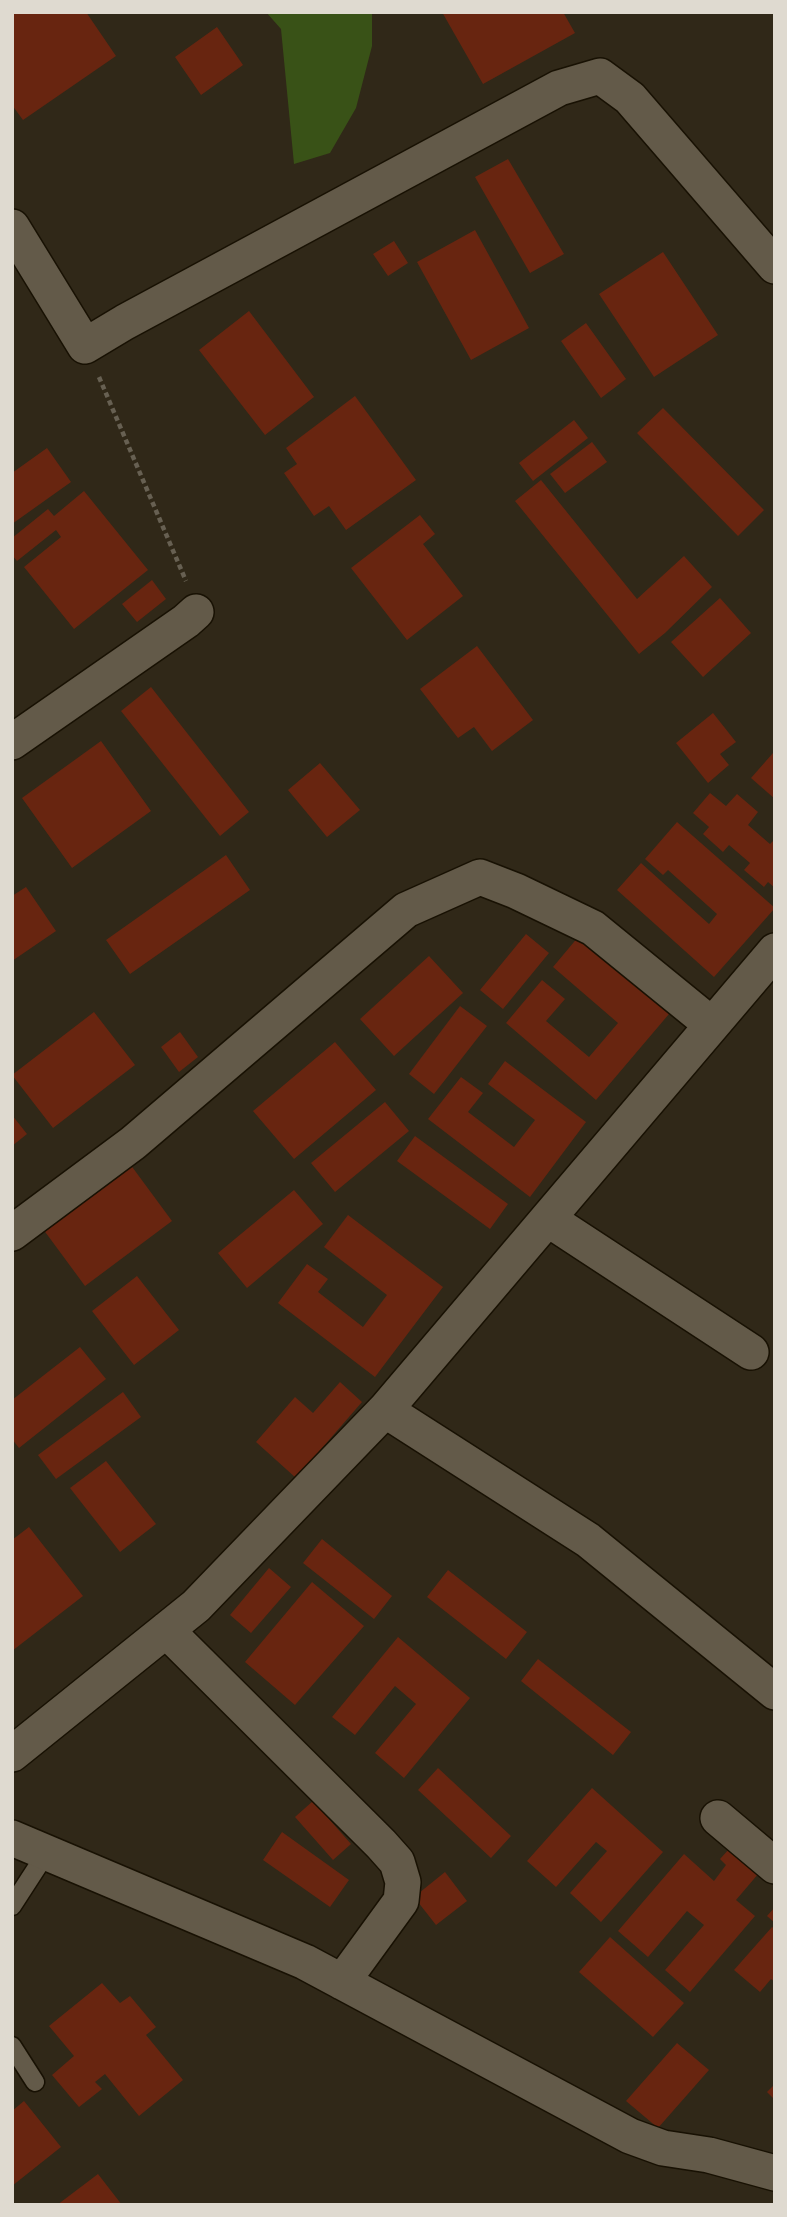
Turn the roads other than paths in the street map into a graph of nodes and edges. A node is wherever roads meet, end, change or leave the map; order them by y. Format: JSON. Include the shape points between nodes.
{"nodes":[{"id":1,"x":12,"y":227,"type":"edge"},
{"id":2,"x":775,"y":266,"type":"edge"},
{"id":3,"x":196,"y":612,"type":"road end"},
{"id":4,"x":12,"y":742,"type":"edge"},
{"id":5,"x":775,"y":951,"type":"edge"},
{"id":6,"x":712,"y":1025,"type":"junction"},
{"id":7,"x":548,"y":1219,"type":"junction"},
{"id":8,"x":12,"y":1233,"type":"edge"},
{"id":9,"x":751,"y":1352,"type":"dead end"},
{"id":10,"x":385,"y":1410,"type":"junction"},
{"id":11,"x":166,"y":1630,"type":"junction"},
{"id":12,"x":775,"y":1692,"type":"edge"},
{"id":13,"x":12,"y":1755,"type":"edge"},
{"id":14,"x":718,"y":1818,"type":"dead end"},
{"id":15,"x":12,"y":1838,"type":"edge"},
{"id":16,"x":47,"y":1852,"type":"junction"},
{"id":17,"x":775,"y":1866,"type":"edge"},
{"id":18,"x":12,"y":1906,"type":"edge"},
{"id":19,"x":342,"y":1982,"type":"junction"},
{"id":20,"x":12,"y":2046,"type":"edge"},
{"id":21,"x":35,"y":2082,"type":"dead end"},
{"id":22,"x":775,"y":2173,"type":"edge"}],
"edges":[{"from":1,"to":2,"type":"street","via":[[85,345],[559,88],[600,76],[630,98]]},
{"from":3,"to":4,"type":"street"},
{"from":5,"to":6,"type":"street"},
{"from":6,"to":7,"type":"street"},
{"from":6,"to":8,"type":"street","via":[[593,928],[481,877],[406,910],[132,1143]]},
{"from":7,"to":9,"type":"street"},
{"from":7,"to":10,"type":"street"},
{"from":10,"to":11,"type":"street","via":[[196,1606]]},
{"from":10,"to":12,"type":"street","via":[[588,1540]]},
{"from":11,"to":13,"type":"street"},
{"from":11,"to":19,"type":"street","via":[[397,1863],[403,1882],[401,1902]]},
{"from":14,"to":17,"type":"street"},
{"from":15,"to":16,"type":"street"},
{"from":16,"to":18,"type":"lane"},
{"from":16,"to":19,"type":"street"},
{"from":19,"to":22,"type":"street","via":[[630,2136]]},
{"from":20,"to":21,"type":"lane"}]}
